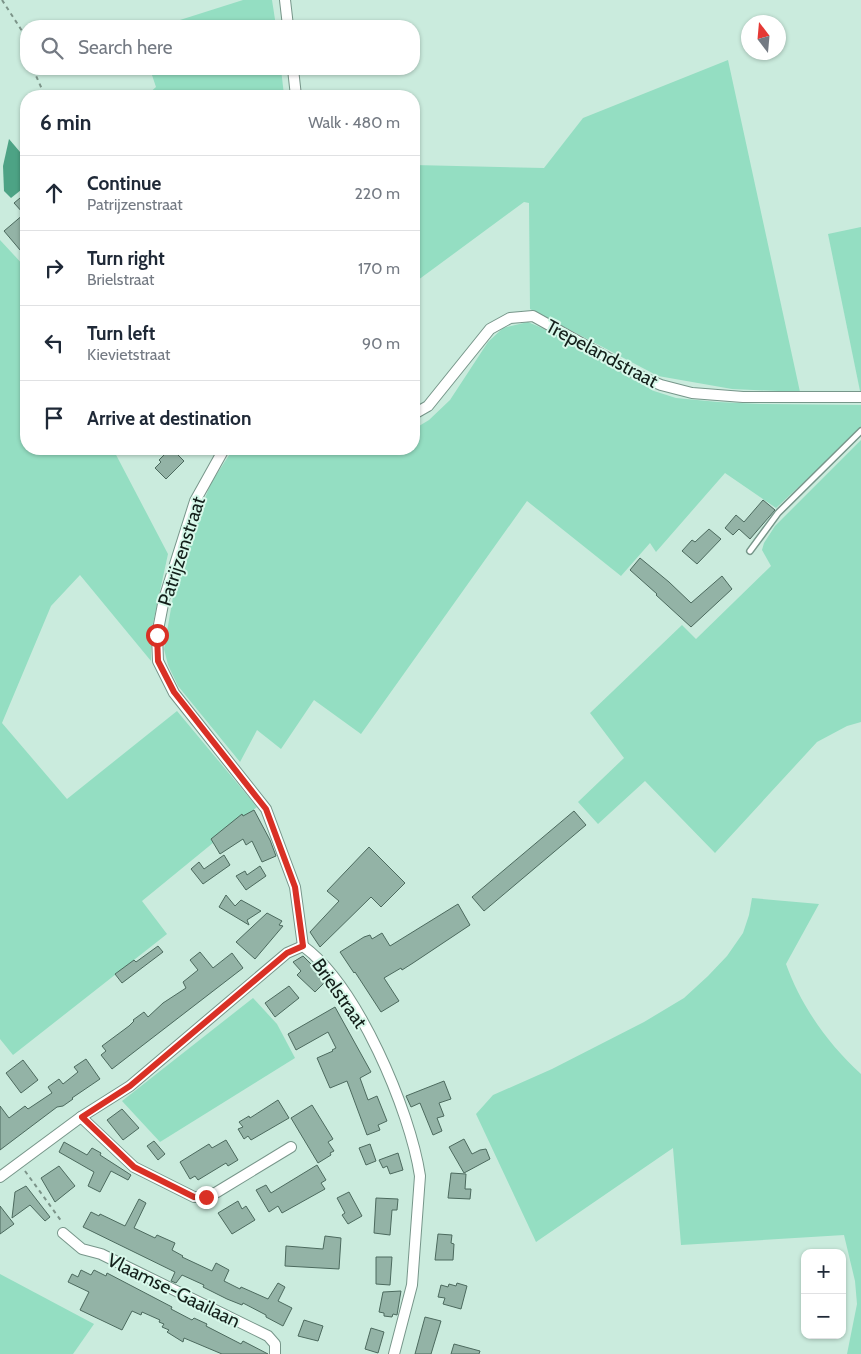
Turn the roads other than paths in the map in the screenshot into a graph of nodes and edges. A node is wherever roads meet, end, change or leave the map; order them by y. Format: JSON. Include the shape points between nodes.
{"nodes":[{"id":1,"x":285,"y":0,"type":"edge"},
{"id":2,"x":287,"y":20,"type":"edge"},
{"id":3,"x":294,"y":75,"type":"edge"},
{"id":4,"x":295,"y":90,"type":"edge"},
{"id":5,"x":861,"y":398,"type":"edge"},
{"id":6,"x":420,"y":411,"type":"edge"},
{"id":7,"x":861,"y":431,"type":"edge"},
{"id":8,"x":221,"y":455,"type":"edge"},
{"id":9,"x":750,"y":551,"type":"dead end"},
{"id":10,"x":303,"y":946,"type":"junction"},
{"id":11,"x":82,"y":1117,"type":"junction"},
{"id":12,"x":291,"y":1147,"type":"dead end"},
{"id":13,"x":0,"y":1177,"type":"edge"},
{"id":14,"x":63,"y":1232,"type":"road end"},
{"id":15,"x":275,"y":1354,"type":"edge"},
{"id":16,"x":394,"y":1354,"type":"edge"}],
"edges":[{"from":1,"to":2,"type":"street"},
{"from":3,"to":4,"type":"street"},
{"from":5,"to":6,"type":"street","name":"Trepelandstraat","via":[[743,398],[692,394],[642,377],[532,316],[510,318],[490,329],[428,406]]},
{"from":7,"to":9,"type":"lane","via":[[778,513]]},
{"from":8,"to":10,"type":"street","name":"Patrijzenstraat","via":[[195,501],[164,599],[157,635],[158,661],[174,692],[266,809],[295,887]]},
{"from":10,"to":11,"type":"street","name":"Brielstraat","via":[[287,953],[130,1086]]},
{"from":10,"to":16,"type":"street","name":"Brielstraat","via":[[322,962],[369,1032],[410,1128],[418,1162],[420,1176],[412,1285]]},
{"from":11,"to":12,"type":"street","via":[[134,1167],[194,1197],[206,1197],[217,1192]]},
{"from":11,"to":13,"type":"street","name":"Brielstraat"},
{"from":14,"to":15,"type":"street","name":"Vlaamse-Gaailaan","via":[[82,1249],[102,1254],[268,1336],[275,1344]]}]}
